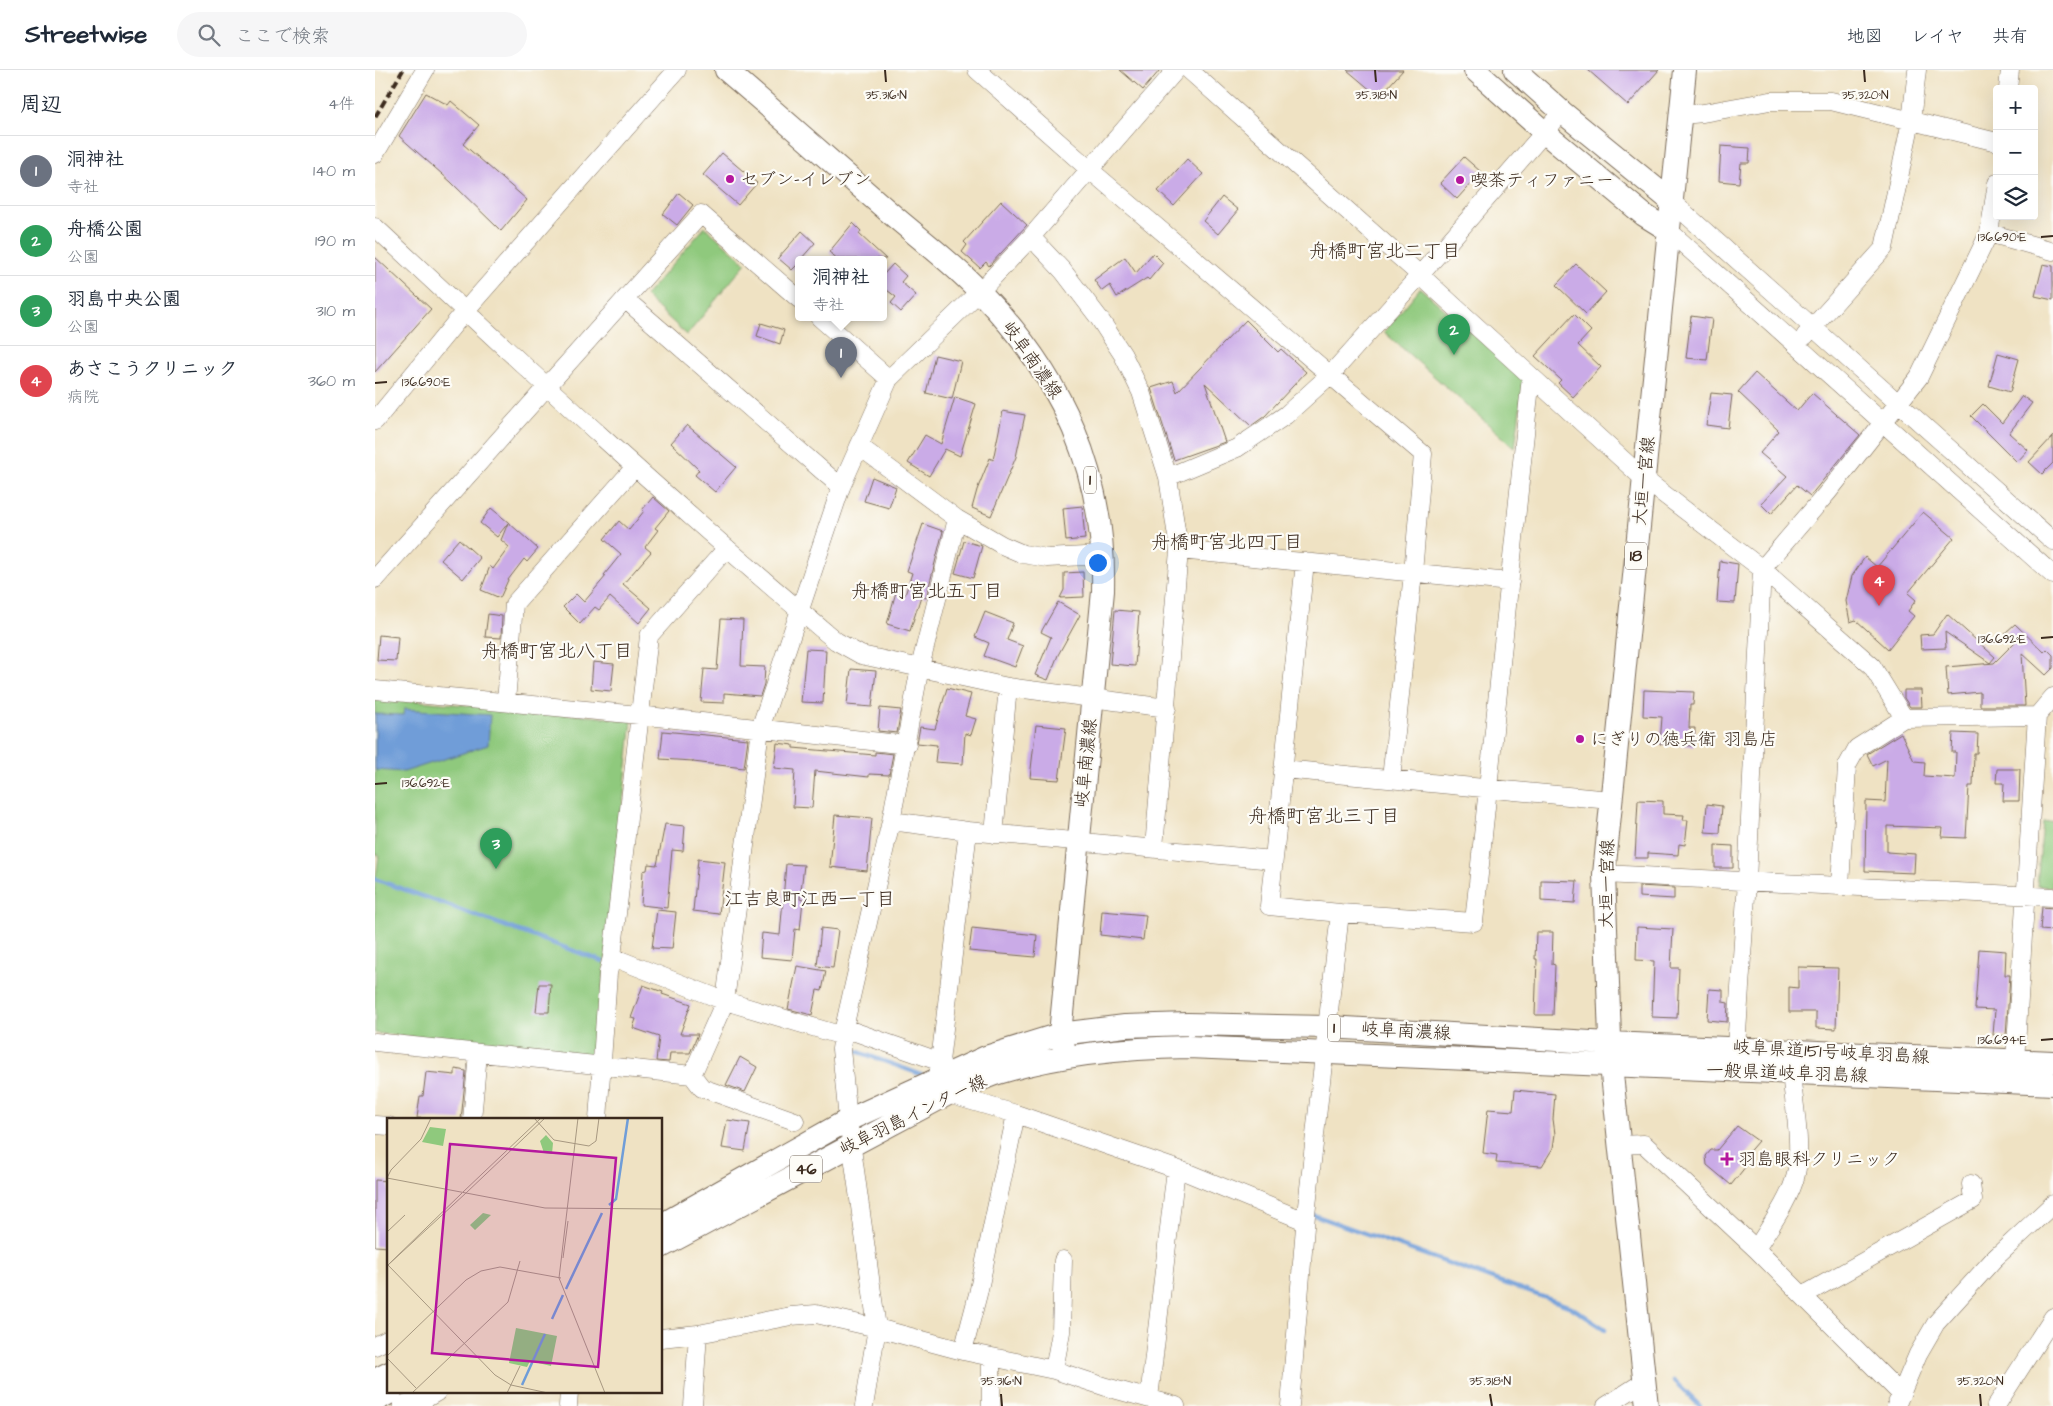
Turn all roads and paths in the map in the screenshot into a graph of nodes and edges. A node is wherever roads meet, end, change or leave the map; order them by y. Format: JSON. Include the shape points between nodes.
{"nodes":[{"id":1,"x":425,"y":70,"type":"edge"},
{"id":2,"x":677,"y":70,"type":"edge"},
{"id":3,"x":726,"y":70,"type":"edge"},
{"id":4,"x":977,"y":70,"type":"edge"},
{"id":5,"x":1177,"y":70,"type":"edge"},
{"id":6,"x":1189,"y":70,"type":"edge"},
{"id":7,"x":1475,"y":70,"type":"edge"},
{"id":8,"x":1515,"y":70,"type":"edge"},
{"id":9,"x":1685,"y":70,"type":"edge"},
{"id":10,"x":1917,"y":70,"type":"edge"},
{"id":11,"x":2010,"y":70,"type":"edge"},
{"id":12,"x":2008,"y":85,"type":"edge"},
{"id":13,"x":1562,"y":112,"type":"junction"},
{"id":14,"x":1682,"y":114,"type":"junction"},
{"id":15,"x":1911,"y":121,"type":"junction"},
{"id":16,"x":1545,"y":132,"type":"junction"},
{"id":17,"x":1993,"y":141,"type":"edge"},
{"id":18,"x":375,"y":154,"type":"edge"},
{"id":19,"x":1090,"y":170,"type":"junction"},
{"id":20,"x":1671,"y":202,"type":"junction"},
{"id":21,"x":1993,"y":208,"type":"edge"},
{"id":22,"x":375,"y":227,"type":"edge"},
{"id":23,"x":1668,"y":230,"type":"junction"},
{"id":24,"x":1989,"y":233,"type":"junction"},
{"id":25,"x":1031,"y":237,"type":"junction"},
{"id":26,"x":2053,"y":251,"type":"edge"},
{"id":27,"x":1420,"y":275,"type":"junction"},
{"id":28,"x":980,"y":291,"type":"junction"},
{"id":29,"x":795,"y":296,"type":"edge"},
{"id":30,"x":625,"y":299,"type":"junction"},
{"id":31,"x":465,"y":311,"type":"junction"},
{"id":32,"x":824,"y":321,"type":"edge"},
{"id":33,"x":1813,"y":327,"type":"junction"},
{"id":34,"x":1797,"y":346,"type":"junction"},
{"id":35,"x":1331,"y":374,"type":"junction"},
{"id":36,"x":1531,"y":376,"type":"junction"},
{"id":37,"x":889,"y":379,"type":"junction"},
{"id":38,"x":546,"y":388,"type":"junction"},
{"id":39,"x":1899,"y":404,"type":"junction"},
{"id":40,"x":375,"y":421,"type":"edge"},
{"id":41,"x":1883,"y":422,"type":"junction"},
{"id":42,"x":859,"y":446,"type":"junction"},
{"id":43,"x":635,"y":467,"type":"junction"},
{"id":44,"x":1168,"y":477,"type":"junction"},
{"id":45,"x":1644,"y":479,"type":"junction"},
{"id":46,"x":841,"y":487,"type":"junction"},
{"id":47,"x":957,"y":519,"type":"junction"},
{"id":48,"x":2053,"y":540,"type":"edge"},
{"id":49,"x":727,"y":548,"type":"junction"},
{"id":50,"x":1179,"y":550,"type":"junction"},
{"id":51,"x":1104,"y":555,"type":"junction"},
{"id":52,"x":1305,"y":562,"type":"junction"},
{"id":53,"x":1762,"y":569,"type":"junction"},
{"id":54,"x":1413,"y":573,"type":"junction"},
{"id":55,"x":2053,"y":574,"type":"edge"},
{"id":56,"x":375,"y":579,"type":"edge"},
{"id":57,"x":1510,"y":582,"type":"junction"},
{"id":58,"x":800,"y":611,"type":"junction"},
{"id":59,"x":920,"y":667,"type":"junction"},
{"id":60,"x":1008,"y":687,"type":"junction"},
{"id":61,"x":375,"y":690,"type":"edge"},
{"id":62,"x":2053,"y":697,"type":"edge"},
{"id":63,"x":1094,"y":698,"type":"junction"},
{"id":64,"x":507,"y":702,"type":"junction"},
{"id":65,"x":1167,"y":708,"type":"junction"},
{"id":66,"x":639,"y":715,"type":"junction"},
{"id":67,"x":2037,"y":716,"type":"junction"},
{"id":68,"x":1904,"y":718,"type":"junction"},
{"id":69,"x":760,"y":729,"type":"junction"},
{"id":70,"x":907,"y":745,"type":"junction"},
{"id":71,"x":1283,"y":769,"type":"junction"},
{"id":72,"x":1391,"y":779,"type":"junction"},
{"id":73,"x":1489,"y":788,"type":"junction"},
{"id":74,"x":1610,"y":800,"type":"junction"},
{"id":75,"x":891,"y":821,"type":"junction"},
{"id":76,"x":968,"y":831,"type":"junction"},
{"id":77,"x":994,"y":834,"type":"junction"},
{"id":78,"x":1077,"y":841,"type":"junction"},
{"id":79,"x":1154,"y":848,"type":"junction"},
{"id":80,"x":1273,"y":860,"type":"junction"},
{"id":81,"x":1604,"y":874,"type":"junction"},
{"id":82,"x":1747,"y":881,"type":"junction"},
{"id":83,"x":1841,"y":886,"type":"junction"},
{"id":84,"x":2025,"y":895,"type":"junction"},
{"id":85,"x":2053,"y":897,"type":"edge"},
{"id":86,"x":1341,"y":913,"type":"junction"},
{"id":87,"x":612,"y":957,"type":"junction"},
{"id":88,"x":725,"y":1000,"type":"junction"},
{"id":89,"x":1328,"y":1027,"type":"junction"},
{"id":90,"x":1060,"y":1034,"type":"junction"},
{"id":91,"x":842,"y":1039,"type":"junction"},
{"id":92,"x":375,"y":1042,"type":"edge"},
{"id":93,"x":1609,"y":1042,"type":"junction"},
{"id":94,"x":1737,"y":1048,"type":"junction"},
{"id":95,"x":478,"y":1053,"type":"junction"},
{"id":96,"x":1325,"y":1053,"type":"junction"},
{"id":97,"x":1066,"y":1056,"type":"junction"},
{"id":98,"x":2015,"y":1061,"type":"junction"},
{"id":99,"x":2053,"y":1062,"type":"edge"},
{"id":100,"x":991,"y":1065,"type":"junction"},
{"id":101,"x":602,"y":1066,"type":"junction"},
{"id":102,"x":1611,"y":1066,"type":"junction"},
{"id":103,"x":1791,"y":1073,"type":"junction"},
{"id":104,"x":692,"y":1075,"type":"junction"},
{"id":105,"x":944,"y":1081,"type":"junction"},
{"id":106,"x":2053,"y":1084,"type":"edge"},
{"id":107,"x":1017,"y":1114,"type":"junction"},
{"id":108,"x":472,"y":1118,"type":"edge"},
{"id":109,"x":597,"y":1118,"type":"edge"},
{"id":110,"x":848,"y":1120,"type":"junction"},
{"id":111,"x":795,"y":1121,"type":"dead end"},
{"id":112,"x":851,"y":1144,"type":"junction"},
{"id":113,"x":1618,"y":1145,"type":"junction"},
{"id":114,"x":1176,"y":1169,"type":"junction"},
{"id":115,"x":1971,"y":1184,"type":"dead end"},
{"id":116,"x":2053,"y":1204,"type":"edge"},
{"id":117,"x":1305,"y":1218,"type":"junction"},
{"id":118,"x":663,"y":1224,"type":"edge"},
{"id":119,"x":663,"y":1246,"type":"edge"},
{"id":120,"x":1756,"y":1249,"type":"junction"},
{"id":121,"x":1063,"y":1260,"type":"dead end"},
{"id":122,"x":1804,"y":1296,"type":"junction"},
{"id":123,"x":2051,"y":1322,"type":"edge"},
{"id":124,"x":877,"y":1328,"type":"junction"},
{"id":125,"x":698,"y":1334,"type":"junction"},
{"id":126,"x":663,"y":1338,"type":"edge"},
{"id":127,"x":387,"y":1340,"type":"edge"},
{"id":128,"x":375,"y":1346,"type":"edge"},
{"id":129,"x":963,"y":1351,"type":"junction"},
{"id":130,"x":991,"y":1358,"type":"junction"},
{"id":131,"x":1054,"y":1370,"type":"junction"},
{"id":132,"x":387,"y":1374,"type":"edge"},
{"id":133,"x":375,"y":1380,"type":"edge"},
{"id":134,"x":1645,"y":1381,"type":"junction"},
{"id":135,"x":387,"y":1394,"type":"edge"},
{"id":136,"x":433,"y":1394,"type":"edge"},
{"id":137,"x":1149,"y":1398,"type":"junction"},
{"id":138,"x":1898,"y":1399,"type":"edge"},
{"id":139,"x":375,"y":1401,"type":"edge"},
{"id":140,"x":413,"y":1405,"type":"edge"},
{"id":141,"x":693,"y":1406,"type":"edge"},
{"id":142,"x":864,"y":1406,"type":"edge"},
{"id":143,"x":991,"y":1406,"type":"edge"},
{"id":144,"x":1176,"y":1406,"type":"edge"},
{"id":145,"x":1290,"y":1406,"type":"edge"},
{"id":146,"x":1606,"y":1406,"type":"edge"},
{"id":147,"x":1647,"y":1406,"type":"edge"},
{"id":148,"x":1996,"y":1406,"type":"edge"}],
"edges":[{"from":1,"to":18,"type":"street"},
{"from":2,"to":31,"type":"street"},
{"from":3,"to":28,"type":"main road","name":"岐阜南濃線","number":"1"},
{"from":4,"to":19,"type":"street"},
{"from":5,"to":19,"type":"street"},
{"from":6,"to":27,"type":"street"},
{"from":7,"to":16,"type":"main road"},
{"from":8,"to":13,"type":"main road"},
{"from":9,"to":14,"type":"main road","name":"大垣一宮線","number":"18"},
{"from":10,"to":15,"type":"street"},
{"from":11,"to":12,"type":"street"},
{"from":13,"to":16,"type":"street"},
{"from":13,"to":20,"type":"main road"},
{"from":14,"to":15,"type":"street","via":[[1770,101],[1831,101]]},
{"from":14,"to":20,"type":"main road","name":"大垣一宮線","number":"18"},
{"from":15,"to":17,"type":"street"},
{"from":15,"to":33,"type":"street","via":[[1884,248]]},
{"from":16,"to":23,"type":"main road","via":[[1644,215]]},
{"from":16,"to":27,"type":"street"},
{"from":19,"to":25,"type":"street"},
{"from":19,"to":35,"type":"street"},
{"from":20,"to":23,"type":"main road","name":"大垣一宮線","number":"18"},
{"from":20,"to":33,"type":"street"},
{"from":21,"to":24,"type":"street"},
{"from":22,"to":31,"type":"street"},
{"from":23,"to":34,"type":"street"},
{"from":23,"to":45,"type":"main road","name":"大垣一宮線","number":"18"},
{"from":24,"to":26,"type":"street"},
{"from":24,"to":39,"type":"street","via":[[1919,377]]},
{"from":25,"to":28,"type":"street"},
{"from":25,"to":44,"type":"street","via":[[1063,271],[1123,355],[1141,392]]},
{"from":27,"to":35,"type":"street"},
{"from":27,"to":36,"type":"street"},
{"from":28,"to":37,"type":"street"},
{"from":28,"to":51,"type":"main road","name":"岐阜南濃線","number":"1","via":[[1025,343],[1062,402],[1087,466],[1101,525]]},
{"from":29,"to":30,"type":"street","via":[[701,214]]},
{"from":30,"to":38,"type":"street"},
{"from":30,"to":46,"type":"street"},
{"from":31,"to":38,"type":"street"},
{"from":31,"to":40,"type":"street"},
{"from":32,"to":37,"type":"street"},
{"from":33,"to":34,"type":"street"},
{"from":33,"to":39,"type":"street"},
{"from":34,"to":41,"type":"street"},
{"from":35,"to":44,"type":"street","via":[[1286,415],[1237,448]]},
{"from":35,"to":54,"type":"street","via":[[1423,454]]},
{"from":36,"to":45,"type":"street"},
{"from":36,"to":57,"type":"street"},
{"from":37,"to":42,"type":"street"},
{"from":38,"to":43,"type":"street"},
{"from":38,"to":56,"type":"street"},
{"from":39,"to":41,"type":"street"},
{"from":39,"to":48,"type":"street"},
{"from":41,"to":53,"type":"street"},
{"from":41,"to":55,"type":"street"},
{"from":42,"to":46,"type":"street"},
{"from":42,"to":47,"type":"street"},
{"from":43,"to":49,"type":"street"},
{"from":43,"to":64,"type":"street","via":[[514,604]]},
{"from":44,"to":50,"type":"street"},
{"from":45,"to":53,"type":"street"},
{"from":45,"to":74,"type":"main road","name":"大垣一宮線","number":"18"},
{"from":46,"to":58,"type":"street"},
{"from":47,"to":51,"type":"street","via":[[1001,546],[1023,554],[1047,558]]},
{"from":47,"to":59,"type":"street"},
{"from":49,"to":58,"type":"street"},
{"from":49,"to":66,"type":"street","via":[[649,636]]},
{"from":50,"to":52,"type":"street"},
{"from":50,"to":65,"type":"street"},
{"from":51,"to":63,"type":"main road","name":"岐阜南濃線","number":"1"},
{"from":52,"to":54,"type":"street"},
{"from":52,"to":71,"type":"street"},
{"from":53,"to":68,"type":"street","via":[[1872,666]]},
{"from":53,"to":82,"type":"street"},
{"from":54,"to":57,"type":"street"},
{"from":54,"to":72,"type":"street"},
{"from":57,"to":73,"type":"street"},
{"from":58,"to":59,"type":"street","via":[[836,641],[861,654]]},
{"from":58,"to":69,"type":"street"},
{"from":59,"to":60,"type":"street"},
{"from":59,"to":70,"type":"street"},
{"from":60,"to":63,"type":"street"},
{"from":60,"to":77,"type":"street"},
{"from":61,"to":64,"type":"street"},
{"from":62,"to":67,"type":"street"},
{"from":63,"to":65,"type":"street"},
{"from":63,"to":78,"type":"main road","name":"岐阜南濃線","number":"1"},
{"from":64,"to":66,"type":"street"},
{"from":65,"to":79,"type":"street"},
{"from":66,"to":69,"type":"street"},
{"from":66,"to":87,"type":"street"},
{"from":67,"to":68,"type":"street"},
{"from":67,"to":84,"type":"street"},
{"from":68,"to":83,"type":"street","via":[[1857,748],[1847,766]]},
{"from":69,"to":70,"type":"street"},
{"from":69,"to":88,"type":"street"},
{"from":70,"to":75,"type":"street"},
{"from":71,"to":72,"type":"street"},
{"from":71,"to":80,"type":"street"},
{"from":72,"to":73,"type":"street"},
{"from":73,"to":74,"type":"street"},
{"from":73,"to":86,"type":"street","via":[[1474,922]]},
{"from":74,"to":81,"type":"main road","name":"大垣一宮線","number":"18"},
{"from":75,"to":76,"type":"street"},
{"from":75,"to":91,"type":"street"},
{"from":76,"to":77,"type":"street"},
{"from":76,"to":105,"type":"street"},
{"from":77,"to":78,"type":"street"},
{"from":78,"to":79,"type":"street"},
{"from":78,"to":90,"type":"main road","name":"岐阜南濃線","number":"1"},
{"from":79,"to":80,"type":"street"},
{"from":80,"to":86,"type":"street","via":[[1269,906]]},
{"from":81,"to":82,"type":"street"},
{"from":81,"to":93,"type":"main road","name":"大垣一宮線","number":"18"},
{"from":82,"to":83,"type":"street"},
{"from":82,"to":94,"type":"street"},
{"from":83,"to":84,"type":"street"},
{"from":84,"to":85,"type":"street"},
{"from":84,"to":98,"type":"street"},
{"from":86,"to":89,"type":"street"},
{"from":87,"to":88,"type":"street"},
{"from":87,"to":101,"type":"street","via":[[608,973]]},
{"from":88,"to":91,"type":"street"},
{"from":88,"to":104,"type":"street"},
{"from":89,"to":90,"type":"main road","name":"岐阜南濃線","number":"1","via":[[1188,1024],[1125,1026]]},
{"from":89,"to":93,"type":"main road","name":"岐阜南濃線","number":"1"},
{"from":89,"to":96,"type":"street"},
{"from":90,"to":97,"type":"main road","name":"岐阜南濃線","number":"1"},
{"from":90,"to":100,"type":"main road","name":"岐阜羽島インター線","number":"46"},
{"from":91,"to":105,"type":"street"},
{"from":91,"to":110,"type":"street"},
{"from":92,"to":95,"type":"street"},
{"from":93,"to":94,"type":"main road","name":"岐阜県道151号岐阜羽島線"},
{"from":93,"to":102,"type":"main road"},
{"from":94,"to":98,"type":"main road","name":"岐阜県道151号岐阜羽島線"},
{"from":95,"to":101,"type":"street"},
{"from":95,"to":108,"type":"street"},
{"from":96,"to":97,"type":"main road","name":"岐阜南濃線","number":"1","via":[[1188,1046],[1129,1048]]},
{"from":96,"to":102,"type":"main road","name":"岐阜南濃線","number":"1"},
{"from":96,"to":117,"type":"street"},
{"from":97,"to":100,"type":"main road","name":"岐阜羽島インター線","number":"46"},
{"from":98,"to":99,"type":"main road","name":"岐阜県道151号岐阜羽島線"},
{"from":100,"to":105,"type":"main road","name":"岐阜羽島インター線","number":"46"},
{"from":101,"to":104,"type":"street"},
{"from":101,"to":109,"type":"street"},
{"from":102,"to":103,"type":"main road","name":"一般県道岐阜羽島線"},
{"from":102,"to":113,"type":"main road"},
{"from":103,"to":106,"type":"main road","name":"一般県道岐阜羽島線"},
{"from":103,"to":120,"type":"street","via":[[1798,1156],[1796,1176]]},
{"from":104,"to":111,"type":"street","via":[[702,1088]]},
{"from":105,"to":107,"type":"street"},
{"from":105,"to":110,"type":"main road","name":"岐阜羽島インター線","number":"46"},
{"from":105,"to":112,"type":"main road","name":"岐阜羽島インター線","number":"46"},
{"from":107,"to":114,"type":"street"},
{"from":107,"to":129,"type":"street"},
{"from":110,"to":112,"type":"street"},
{"from":110,"to":118,"type":"main road","name":"岐阜羽島インター線","number":"46"},
{"from":112,"to":119,"type":"main road","name":"岐阜羽島インター線","number":"46"},
{"from":112,"to":124,"type":"street"},
{"from":113,"to":120,"type":"street","via":[[1644,1144]]},
{"from":113,"to":134,"type":"main road"},
{"from":114,"to":117,"type":"street"},
{"from":114,"to":137,"type":"street"},
{"from":115,"to":122,"type":"street","via":[[1973,1200]]},
{"from":116,"to":138,"type":"street","via":[[1994,1258],[1936,1323]]},
{"from":117,"to":145,"type":"street"},
{"from":120,"to":122,"type":"street"},
{"from":121,"to":131,"type":"street","via":[[1061,1332]]},
{"from":122,"to":138,"type":"street"},
{"from":123,"to":148,"type":"street"},
{"from":124,"to":125,"type":"street","via":[[816,1314]]},
{"from":124,"to":129,"type":"street"},
{"from":124,"to":142,"type":"street"},
{"from":125,"to":126,"type":"street"},
{"from":125,"to":141,"type":"street"},
{"from":127,"to":128,"type":"street"},
{"from":129,"to":130,"type":"street"},
{"from":130,"to":131,"type":"street"},
{"from":130,"to":143,"type":"street"},
{"from":131,"to":137,"type":"street"},
{"from":132,"to":133,"type":"main road"},
{"from":134,"to":146,"type":"street"},
{"from":134,"to":147,"type":"main road"},
{"from":135,"to":139,"type":"main road"},
{"from":136,"to":140,"type":"street"},
{"from":137,"to":144,"type":"street"}]}
